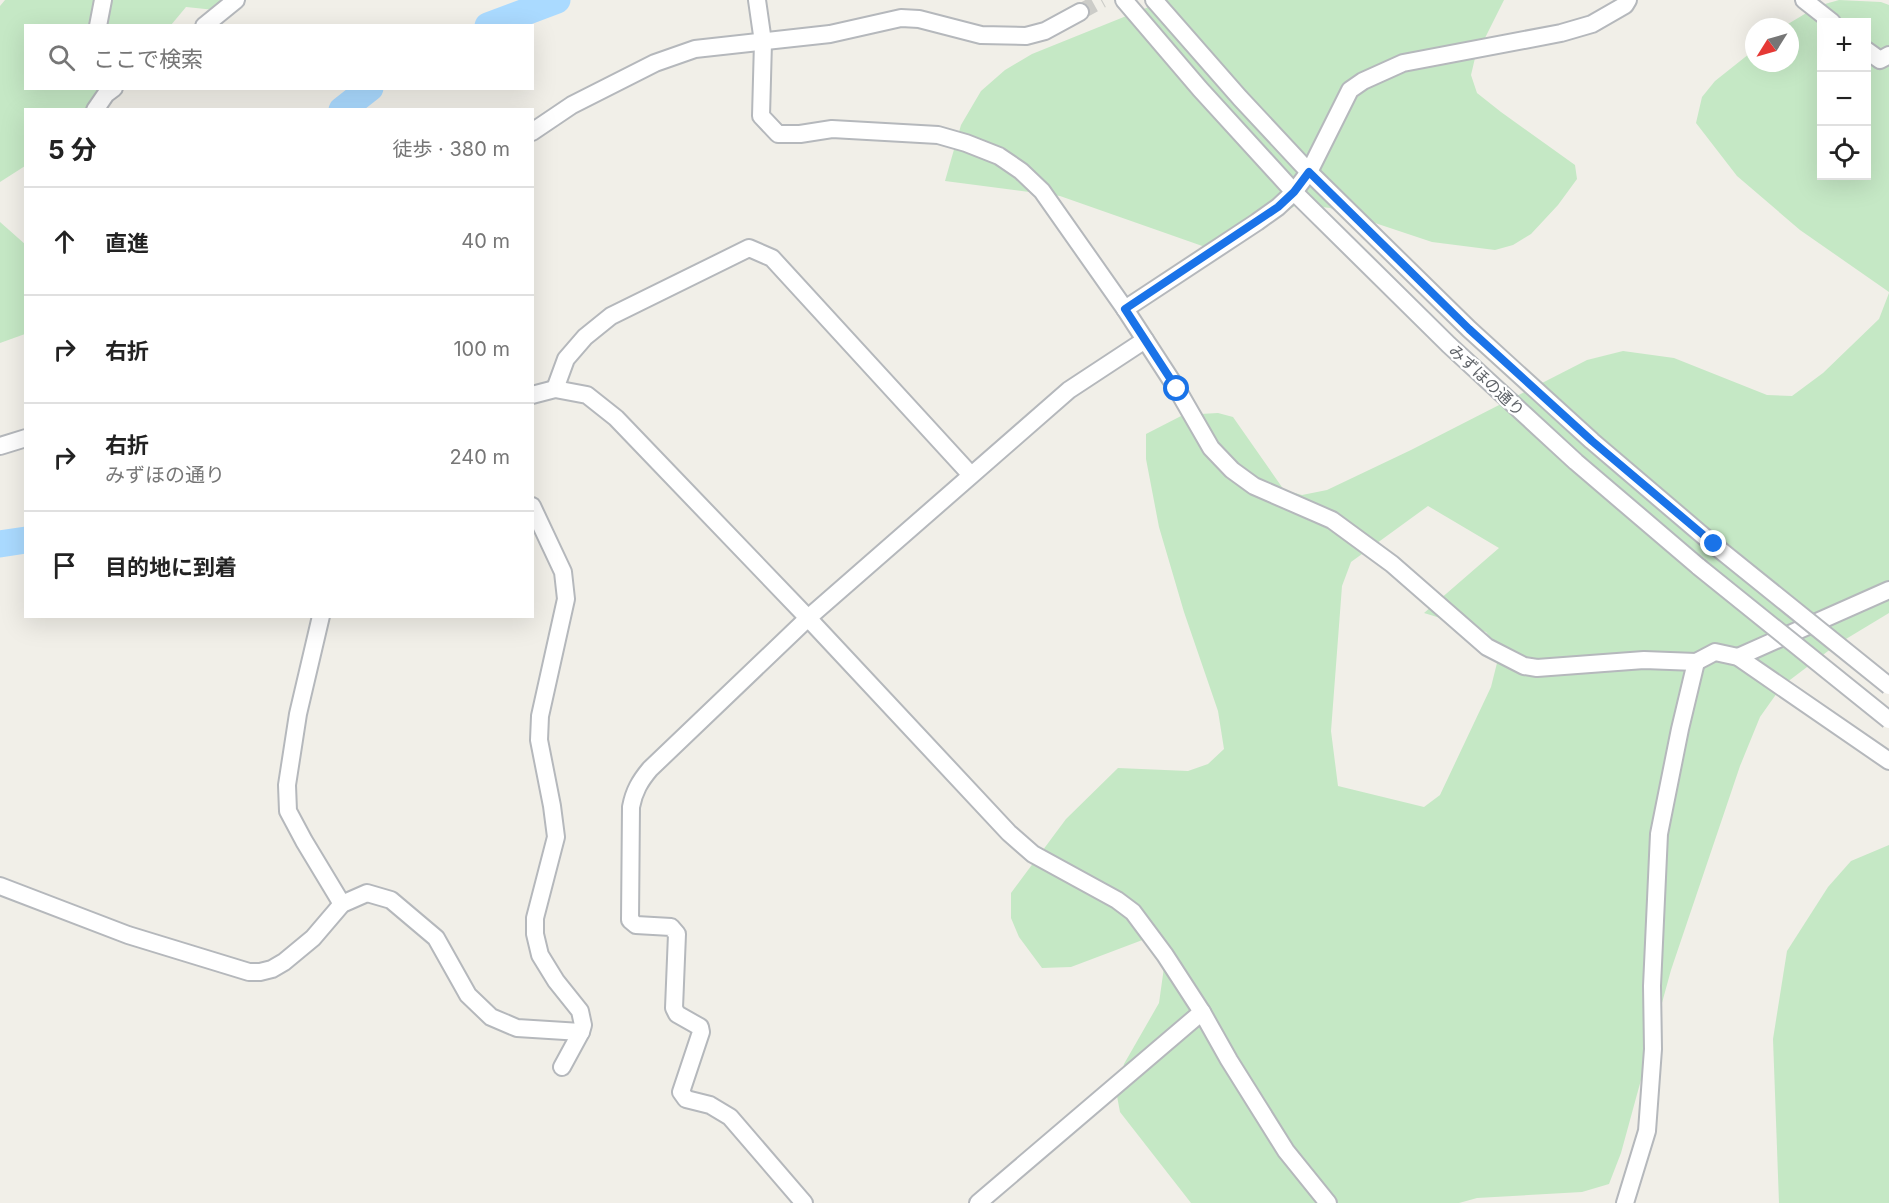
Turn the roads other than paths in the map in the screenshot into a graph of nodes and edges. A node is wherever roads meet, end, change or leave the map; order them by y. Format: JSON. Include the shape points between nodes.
{"nodes":[{"id":1,"x":103,"y":0,"type":"edge"},
{"id":2,"x":236,"y":0,"type":"edge"},
{"id":3,"x":757,"y":0,"type":"edge"},
{"id":4,"x":1124,"y":0,"type":"edge"},
{"id":5,"x":1154,"y":0,"type":"edge"},
{"id":6,"x":1628,"y":0,"type":"edge"},
{"id":7,"x":1804,"y":0,"type":"edge"},
{"id":8,"x":1080,"y":12,"type":"tunnel mouth"},
{"id":9,"x":1827,"y":18,"type":"edge"},
{"id":10,"x":98,"y":24,"type":"edge"},
{"id":11,"x":206,"y":24,"type":"edge"},
{"id":12,"x":763,"y":42,"type":"junction"},
{"id":13,"x":1871,"y":54,"type":"edge"},
{"id":14,"x":1889,"y":54,"type":"edge"},
{"id":15,"x":108,"y":90,"type":"edge"},
{"id":16,"x":96,"y":108,"type":"edge"},
{"id":17,"x":534,"y":131,"type":"edge"},
{"id":18,"x":1309,"y":172,"type":"junction"},
{"id":19,"x":1294,"y":192,"type":"junction"},
{"id":20,"x":1125,"y":309,"type":"junction"},
{"id":21,"x":1145,"y":340,"type":"junction"},
{"id":22,"x":555,"y":389,"type":"junction"},
{"id":23,"x":534,"y":394,"type":"edge"},
{"id":24,"x":24,"y":439,"type":"edge"},
{"id":25,"x":0,"y":446,"type":"edge"},
{"id":26,"x":971,"y":476,"type":"junction"},
{"id":27,"x":534,"y":510,"type":"edge"},
{"id":28,"x":1889,"y":590,"type":"edge"},
{"id":29,"x":321,"y":618,"type":"edge"},
{"id":30,"x":808,"y":618,"type":"junction"},
{"id":31,"x":1738,"y":657,"type":"junction"},
{"id":32,"x":1696,"y":662,"type":"junction"},
{"id":33,"x":1889,"y":686,"type":"edge"},
{"id":34,"x":1889,"y":720,"type":"edge"},
{"id":35,"x":1889,"y":761,"type":"edge"},
{"id":36,"x":0,"y":886,"type":"edge"},
{"id":37,"x":342,"y":904,"type":"junction"},
{"id":38,"x":1202,"y":1011,"type":"junction"},
{"id":39,"x":581,"y":1032,"type":"junction"},
{"id":40,"x":562,"y":1067,"type":"dead end"},
{"id":41,"x":804,"y":1203,"type":"edge"},
{"id":42,"x":978,"y":1203,"type":"edge"},
{"id":43,"x":1328,"y":1203,"type":"edge"},
{"id":44,"x":1625,"y":1203,"type":"edge"}],
"edges":[{"from":1,"to":10,"type":"street"},
{"from":2,"to":11,"type":"street"},
{"from":3,"to":12,"type":"street"},
{"from":4,"to":19,"type":"street","name":"みずほの通り"},
{"from":5,"to":18,"type":"street","name":"みずほの通り"},
{"from":6,"to":18,"type":"street","via":[[1592,24],[1403,63],[1363,81],[1350,90]]},
{"from":7,"to":9,"type":"street"},
{"from":8,"to":12,"type":"street","via":[[1046,31],[1026,36],[981,35],[902,18],[830,34]]},
{"from":12,"to":17,"type":"street","via":[[695,49],[655,63],[572,105]]},
{"from":12,"to":20,"type":"street","via":[[761,116],[778,134],[832,129],[938,135],[999,156],[1042,191]]},
{"from":13,"to":14,"type":"street","via":[[1880,60]]},
{"from":15,"to":16,"type":"street"},
{"from":18,"to":19,"type":"street"},
{"from":18,"to":33,"type":"street","name":"みずほの通り","bridge":true,"via":[[1469,329],[1592,441]]},
{"from":19,"to":20,"type":"street","via":[[1257,222]]},
{"from":19,"to":34,"type":"street","name":"みずほの通り","bridge":true,"via":[[1449,345],[1576,462]]},
{"from":20,"to":21,"type":"street"},
{"from":21,"to":26,"type":"street","via":[[1069,390]]},
{"from":21,"to":32,"type":"street","via":[[1211,448],[1232,470],[1254,486],[1332,520],[1392,564],[1487,647],[1524,666],[1537,668],[1644,660]]},
{"from":22,"to":23,"type":"street"},
{"from":22,"to":26,"type":"street","via":[[566,358],[611,316],[749,248],[772,258]]},
{"from":22,"to":30,"type":"street","via":[[587,395],[616,418]]},
{"from":24,"to":25,"type":"street"},
{"from":26,"to":30,"type":"street"},
{"from":27,"to":39,"type":"street","via":[[563,572],[566,599],[540,716],[539,740],[556,837],[534,918],[535,934],[540,955],[580,1011]]},
{"from":28,"to":31,"type":"street"},
{"from":29,"to":37,"type":"street","via":[[298,714],[287,785],[288,811]]},
{"from":30,"to":38,"type":"street","via":[[1009,833],[1034,854],[1133,912]]},
{"from":30,"to":41,"type":"street","via":[[639,782],[631,807],[630,909],[630,920],[636,925],[671,927],[677,934],[674,1008],[677,1014],[700,1027],[701,1032],[681,1092],[686,1099],[710,1105],[730,1117]]},
{"from":31,"to":32,"type":"street","via":[[1715,652]]},
{"from":31,"to":35,"type":"street"},
{"from":32,"to":44,"type":"street","via":[[1659,834],[1647,1131]]},
{"from":36,"to":37,"type":"street","via":[[128,934],[249,972],[272,969],[284,962],[313,938]]},
{"from":37,"to":39,"type":"street","via":[[367,893],[391,900],[436,938],[468,995],[490,1017],[517,1028]]},
{"from":38,"to":42,"type":"street"},
{"from":38,"to":43,"type":"street","via":[[1286,1151]]},
{"from":39,"to":40,"type":"street"}]}
